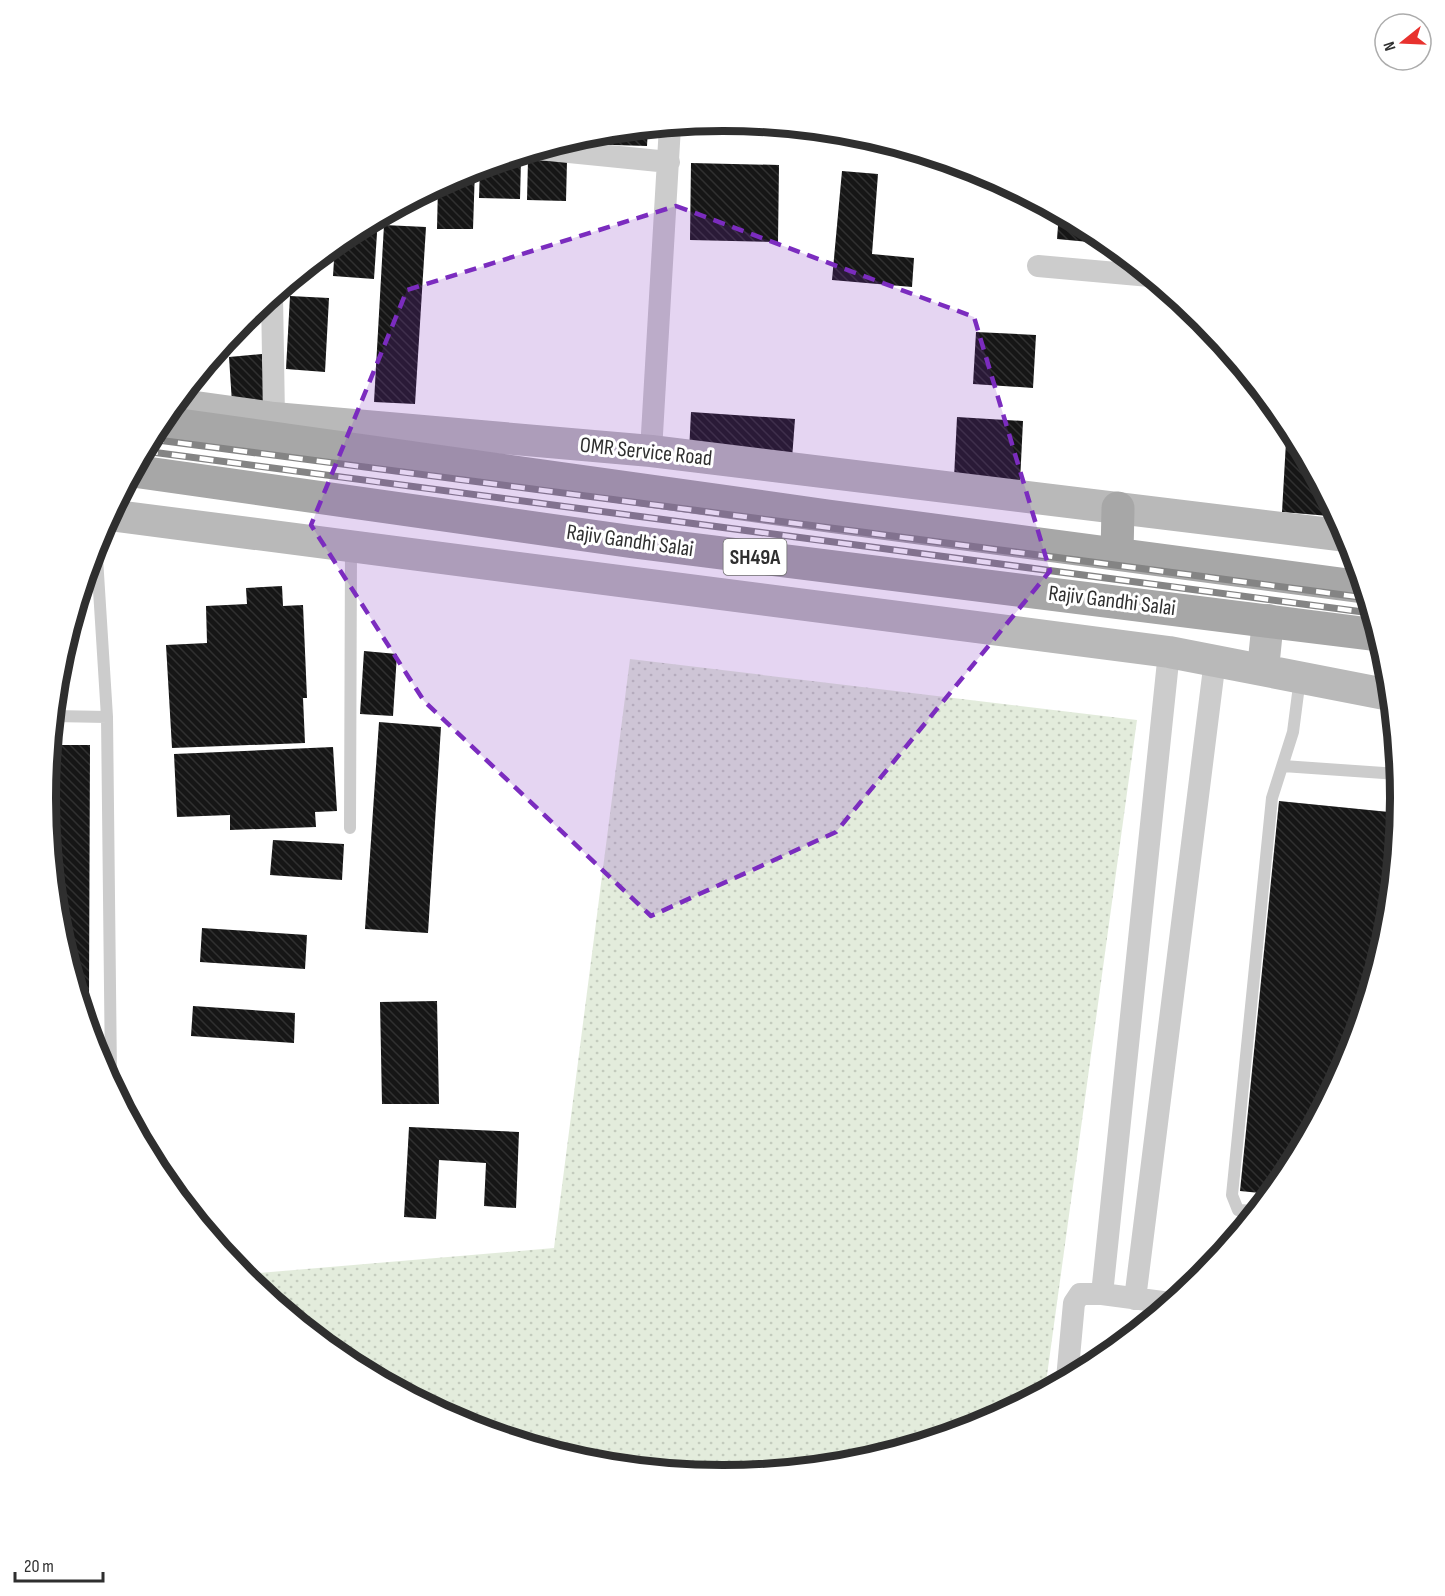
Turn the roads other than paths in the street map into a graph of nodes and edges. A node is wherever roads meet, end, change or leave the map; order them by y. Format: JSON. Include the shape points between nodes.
{"nodes":[{"id":1,"x":670,"y":133,"type":"edge"},
{"id":2,"x":562,"y":151,"type":"edge"},
{"id":3,"x":669,"y":162,"type":"junction"},
{"id":4,"x":1038,"y":266,"type":"dead end"},
{"id":5,"x":1136,"y":275,"type":"edge"},
{"id":6,"x":272,"y":307,"type":"edge"},
{"id":7,"x":183,"y":405,"type":"edge"},
{"id":8,"x":274,"y":418,"type":"junction"},
{"id":9,"x":170,"y":424,"type":"edge"},
{"id":10,"x":651,"y":451,"type":"junction"},
{"id":11,"x":141,"y":472,"type":"edge"},
{"id":12,"x":1118,"y":508,"type":"junction"},
{"id":13,"x":118,"y":516,"type":"edge"},
{"id":14,"x":1335,"y":535,"type":"edge"},
{"id":15,"x":351,"y":545,"type":"junction"},
{"id":16,"x":1117,"y":554,"type":"junction"},
{"id":17,"x":97,"y":567,"type":"edge"},
{"id":18,"x":1355,"y":586,"type":"edge"},
{"id":19,"x":1268,"y":620,"type":"junction"},
{"id":20,"x":1369,"y":634,"type":"edge"},
{"id":21,"x":1169,"y":652,"type":"junction"},
{"id":22,"x":1215,"y":660,"type":"junction"},
{"id":23,"x":1263,"y":669,"type":"junction"},
{"id":24,"x":1300,"y":677,"type":"junction"},
{"id":25,"x":1381,"y":693,"type":"edge"},
{"id":26,"x":61,"y":716,"type":"edge"},
{"id":27,"x":107,"y":717,"type":"junction"},
{"id":28,"x":1283,"y":766,"type":"junction"},
{"id":29,"x":1389,"y":773,"type":"edge"},
{"id":30,"x":350,"y":828,"type":"dead end"},
{"id":31,"x":111,"y":1064,"type":"edge"},
{"id":32,"x":1247,"y":1210,"type":"edge"},
{"id":33,"x":1102,"y":1294,"type":"junction"},
{"id":34,"x":1135,"y":1299,"type":"junction"},
{"id":35,"x":1159,"y":1302,"type":"edge"},
{"id":36,"x":1068,"y":1369,"type":"edge"}],
"edges":[{"from":1,"to":3,"type":"street"},
{"from":2,"to":3,"type":"street"},
{"from":3,"to":10,"type":"street"},
{"from":4,"to":5,"type":"street"},
{"from":6,"to":8,"type":"street"},
{"from":7,"to":8,"type":"street","name":"OMR Service Road"},
{"from":8,"to":10,"type":"street","name":"OMR Service Road"},
{"from":9,"to":16,"type":"main road","name":"Rajiv Gandhi Salai","number":"SH49A"},
{"from":10,"to":12,"type":"street","name":"OMR Service Road"},
{"from":11,"to":19,"type":"main road","name":"Rajiv Gandhi Salai","number":"SH49A","via":[[634,542]]},
{"from":12,"to":14,"type":"street","name":"OMR Service Road"},
{"from":12,"to":16,"type":"main road"},
{"from":13,"to":15,"type":"street"},
{"from":15,"to":21,"type":"street"},
{"from":15,"to":30,"type":"lane"},
{"from":16,"to":18,"type":"main road","name":"Rajiv Gandhi Salai","number":"SH49A"},
{"from":17,"to":27,"type":"lane"},
{"from":19,"to":20,"type":"main road","name":"Rajiv Gandhi Salai","number":"SH49A"},
{"from":19,"to":23,"type":"street"},
{"from":21,"to":22,"type":"street"},
{"from":21,"to":33,"type":"street"},
{"from":22,"to":23,"type":"street"},
{"from":22,"to":34,"type":"street"},
{"from":23,"to":24,"type":"street"},
{"from":24,"to":25,"type":"street"},
{"from":24,"to":28,"type":"lane","via":[[1293,732]]},
{"from":26,"to":27,"type":"lane"},
{"from":27,"to":31,"type":"lane"},
{"from":28,"to":29,"type":"lane"},
{"from":28,"to":32,"type":"lane","via":[[1272,798],[1232,1195],[1238,1210]]},
{"from":33,"to":34,"type":"street"},
{"from":33,"to":36,"type":"street","via":[[1080,1294],[1074,1303]]},
{"from":34,"to":35,"type":"street"}]}
